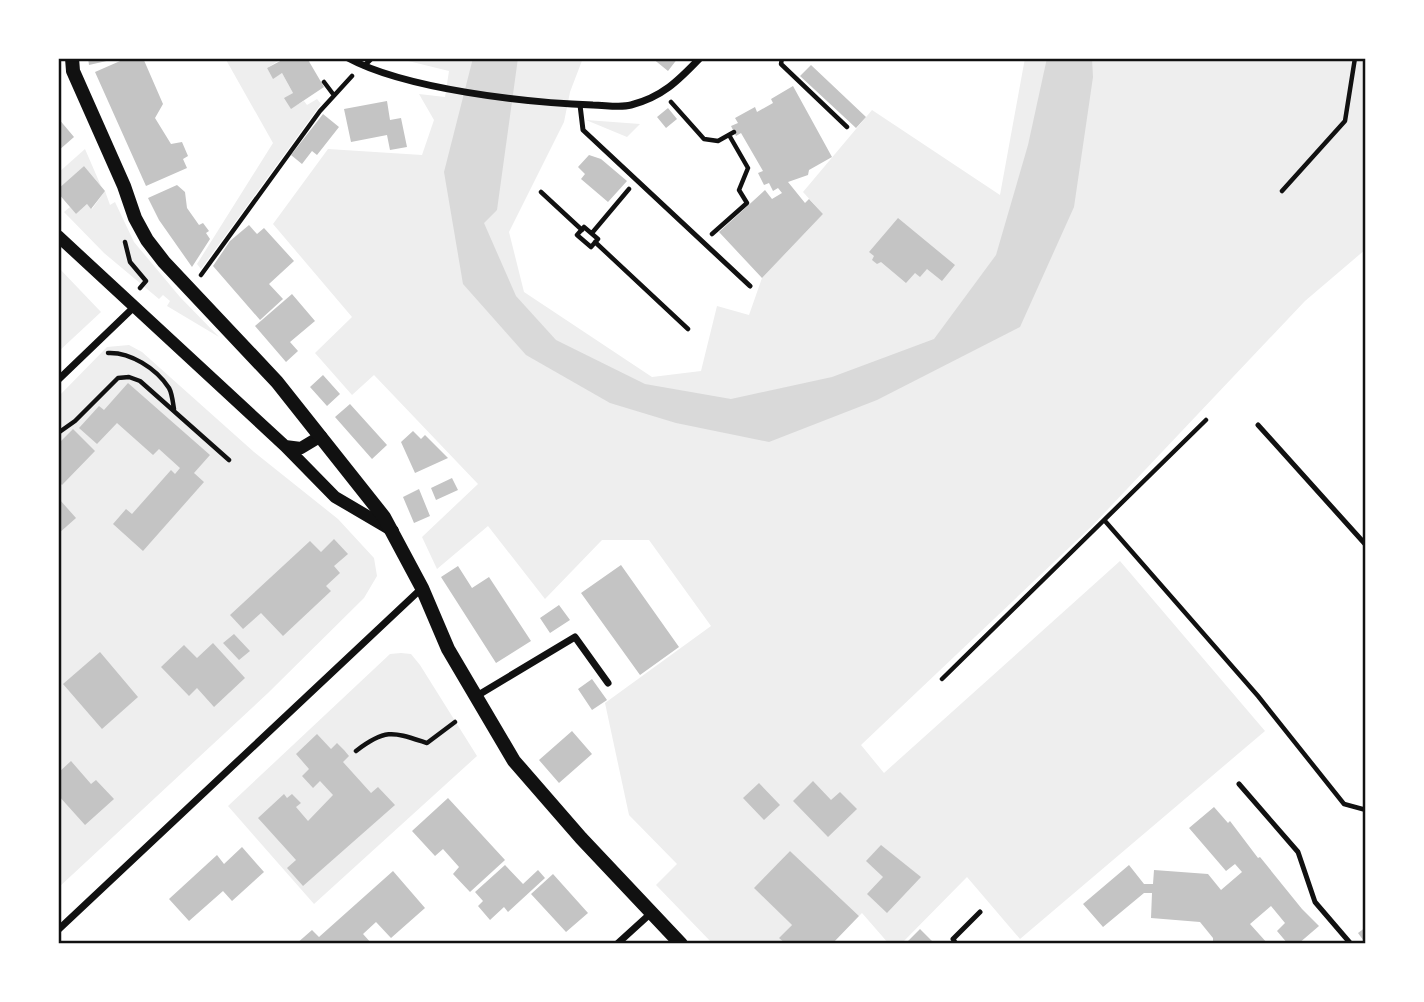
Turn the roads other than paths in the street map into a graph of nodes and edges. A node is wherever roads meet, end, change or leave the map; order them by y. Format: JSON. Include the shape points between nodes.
{"nodes":[{"id":1,"x":72,"y":58,"type":"edge"},
{"id":2,"x":348,"y":58,"type":"edge"},
{"id":3,"x":372,"y":58,"type":"edge"},
{"id":4,"x":700,"y":58,"type":"edge"},
{"id":5,"x":363,"y":66,"type":"junction"},
{"id":6,"x":580,"y":105,"type":"junction"},
{"id":7,"x":58,"y":236,"type":"edge"},
{"id":8,"x":750,"y":286,"type":"dead end"},
{"id":9,"x":133,"y":308,"type":"junction"},
{"id":10,"x":58,"y":380,"type":"edge"},
{"id":11,"x":1258,"y":425,"type":"dead end"},
{"id":12,"x":321,"y":436,"type":"junction"},
{"id":13,"x":285,"y":446,"type":"junction"},
{"id":14,"x":394,"y":531,"type":"junction"},
{"id":15,"x":1366,"y":545,"type":"edge"},
{"id":16,"x":422,"y":588,"type":"junction"},
{"id":17,"x":608,"y":683,"type":"dead end"},
{"id":18,"x":474,"y":698,"type":"junction"},
{"id":19,"x":1239,"y":784,"type":"dead end"},
{"id":20,"x":980,"y":912,"type":"dead end"},
{"id":21,"x":650,"y":914,"type":"junction"},
{"id":22,"x":58,"y":930,"type":"edge"},
{"id":23,"x":617,"y":944,"type":"edge"},
{"id":24,"x":681,"y":944,"type":"edge"},
{"id":25,"x":956,"y":944,"type":"edge"},
{"id":26,"x":1351,"y":944,"type":"edge"}],
"edges":[{"from":1,"to":12,"type":"main road","via":[[73,71],[135,218],[164,262]]},
{"from":2,"to":5,"type":"street"},
{"from":3,"to":5,"type":"lane"},
{"from":4,"to":6,"type":"street","via":[[663,94],[628,106]]},
{"from":5,"to":6,"type":"street","via":[[535,103]]},
{"from":6,"to":8,"type":"lane","via":[[583,131]]},
{"from":7,"to":9,"type":"street"},
{"from":9,"to":10,"type":"street"},
{"from":9,"to":13,"type":"street"},
{"from":11,"to":15,"type":"lane"},
{"from":12,"to":13,"type":"street","via":[[301,448]]},
{"from":12,"to":14,"type":"main road"},
{"from":13,"to":14,"type":"street","via":[[335,497]]},
{"from":14,"to":16,"type":"main road"},
{"from":16,"to":18,"type":"main road"},
{"from":16,"to":22,"type":"street"},
{"from":17,"to":18,"type":"street","via":[[575,637]]},
{"from":18,"to":21,"type":"main road","via":[[514,761]]},
{"from":19,"to":26,"type":"lane","via":[[1298,852],[1315,902]]},
{"from":20,"to":25,"type":"lane","via":[[953,939]]},
{"from":21,"to":23,"type":"street"},
{"from":21,"to":24,"type":"main road"}]}
